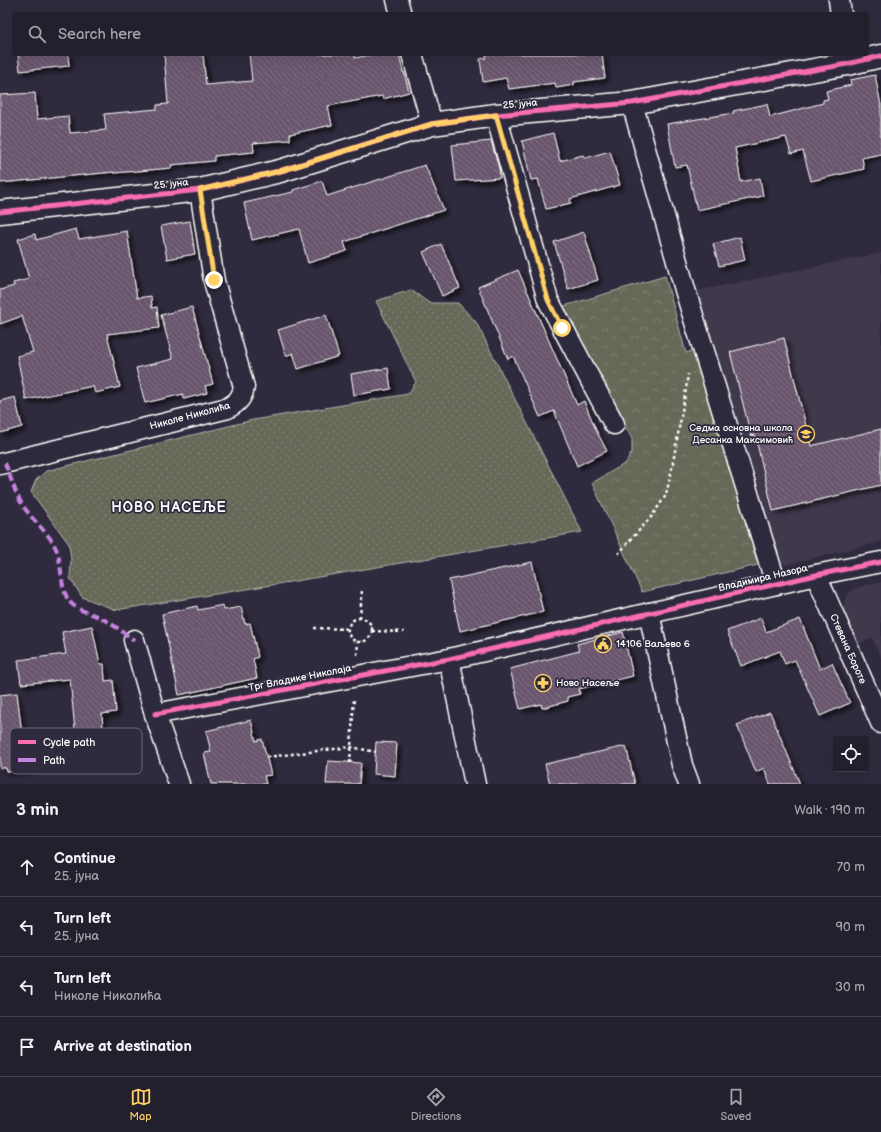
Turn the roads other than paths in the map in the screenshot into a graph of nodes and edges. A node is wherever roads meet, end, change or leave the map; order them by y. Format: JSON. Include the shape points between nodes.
{"nodes":[{"id":1,"x":397,"y":0,"type":"edge"},
{"id":2,"x":839,"y":0,"type":"edge"},
{"id":3,"x":400,"y":12,"type":"edge"},
{"id":4,"x":841,"y":12,"type":"edge"},
{"id":5,"x":413,"y":56,"type":"edge"},
{"id":6,"x":881,"y":56,"type":"edge"},
{"id":7,"x":847,"y":59,"type":"edge"},
{"id":8,"x":632,"y":103,"type":"junction"},
{"id":9,"x":496,"y":115,"type":"junction"},
{"id":10,"x":432,"y":124,"type":"junction"},
{"id":11,"x":200,"y":190,"type":"junction"},
{"id":12,"x":0,"y":212,"type":"edge"},
{"id":13,"x":614,"y":424,"type":"dead end"},
{"id":14,"x":0,"y":464,"type":"edge"},
{"id":15,"x":881,"y":562,"type":"edge"},
{"id":16,"x":816,"y":575,"type":"junction"},
{"id":17,"x":776,"y":584,"type":"junction"},
{"id":18,"x":649,"y":613,"type":"junction"},
{"id":19,"x":134,"y":640,"type":"dead end"},
{"id":20,"x":449,"y":659,"type":"junction"},
{"id":21,"x":155,"y":714,"type":"junction"},
{"id":22,"x":881,"y":723,"type":"edge"},
{"id":23,"x":179,"y":784,"type":"edge"},
{"id":24,"x":475,"y":784,"type":"edge"},
{"id":25,"x":689,"y":784,"type":"edge"}],
"edges":[{"from":1,"to":3,"type":"street"},
{"from":2,"to":4,"type":"street"},
{"from":5,"to":10,"type":"street"},
{"from":6,"to":7,"type":"street","name":"25. јуна"},
{"from":7,"to":8,"type":"street","name":"25. јуна"},
{"from":8,"to":9,"type":"street","name":"25. јуна"},
{"from":8,"to":17,"type":"street","via":[[686,293]]},
{"from":9,"to":10,"type":"street","name":"25. јуна"},
{"from":9,"to":13,"type":"street","name":"25. јуна","via":[[548,300]]},
{"from":10,"to":11,"type":"street","name":"25. јуна","via":[[280,171]]},
{"from":11,"to":12,"type":"street","name":"25. јуна"},
{"from":11,"to":14,"type":"street","name":"Николе Николића","via":[[214,280],[244,387],[238,402],[228,408]]},
{"from":15,"to":16,"type":"street","name":"Владимира Назора"},
{"from":16,"to":17,"type":"street","name":"Владимира Назора"},
{"from":16,"to":22,"type":"street","name":"Стевана Бороте"},
{"from":17,"to":18,"type":"street","name":"Владимира Назора"},
{"from":18,"to":20,"type":"street","name":"Владимира Назора"},
{"from":18,"to":25,"type":"street","via":[[682,765]]},
{"from":19,"to":21,"type":"street"},
{"from":20,"to":21,"type":"street","name":"Трг Владике Николаја"},
{"from":20,"to":24,"type":"street"},
{"from":21,"to":23,"type":"street"}]}
